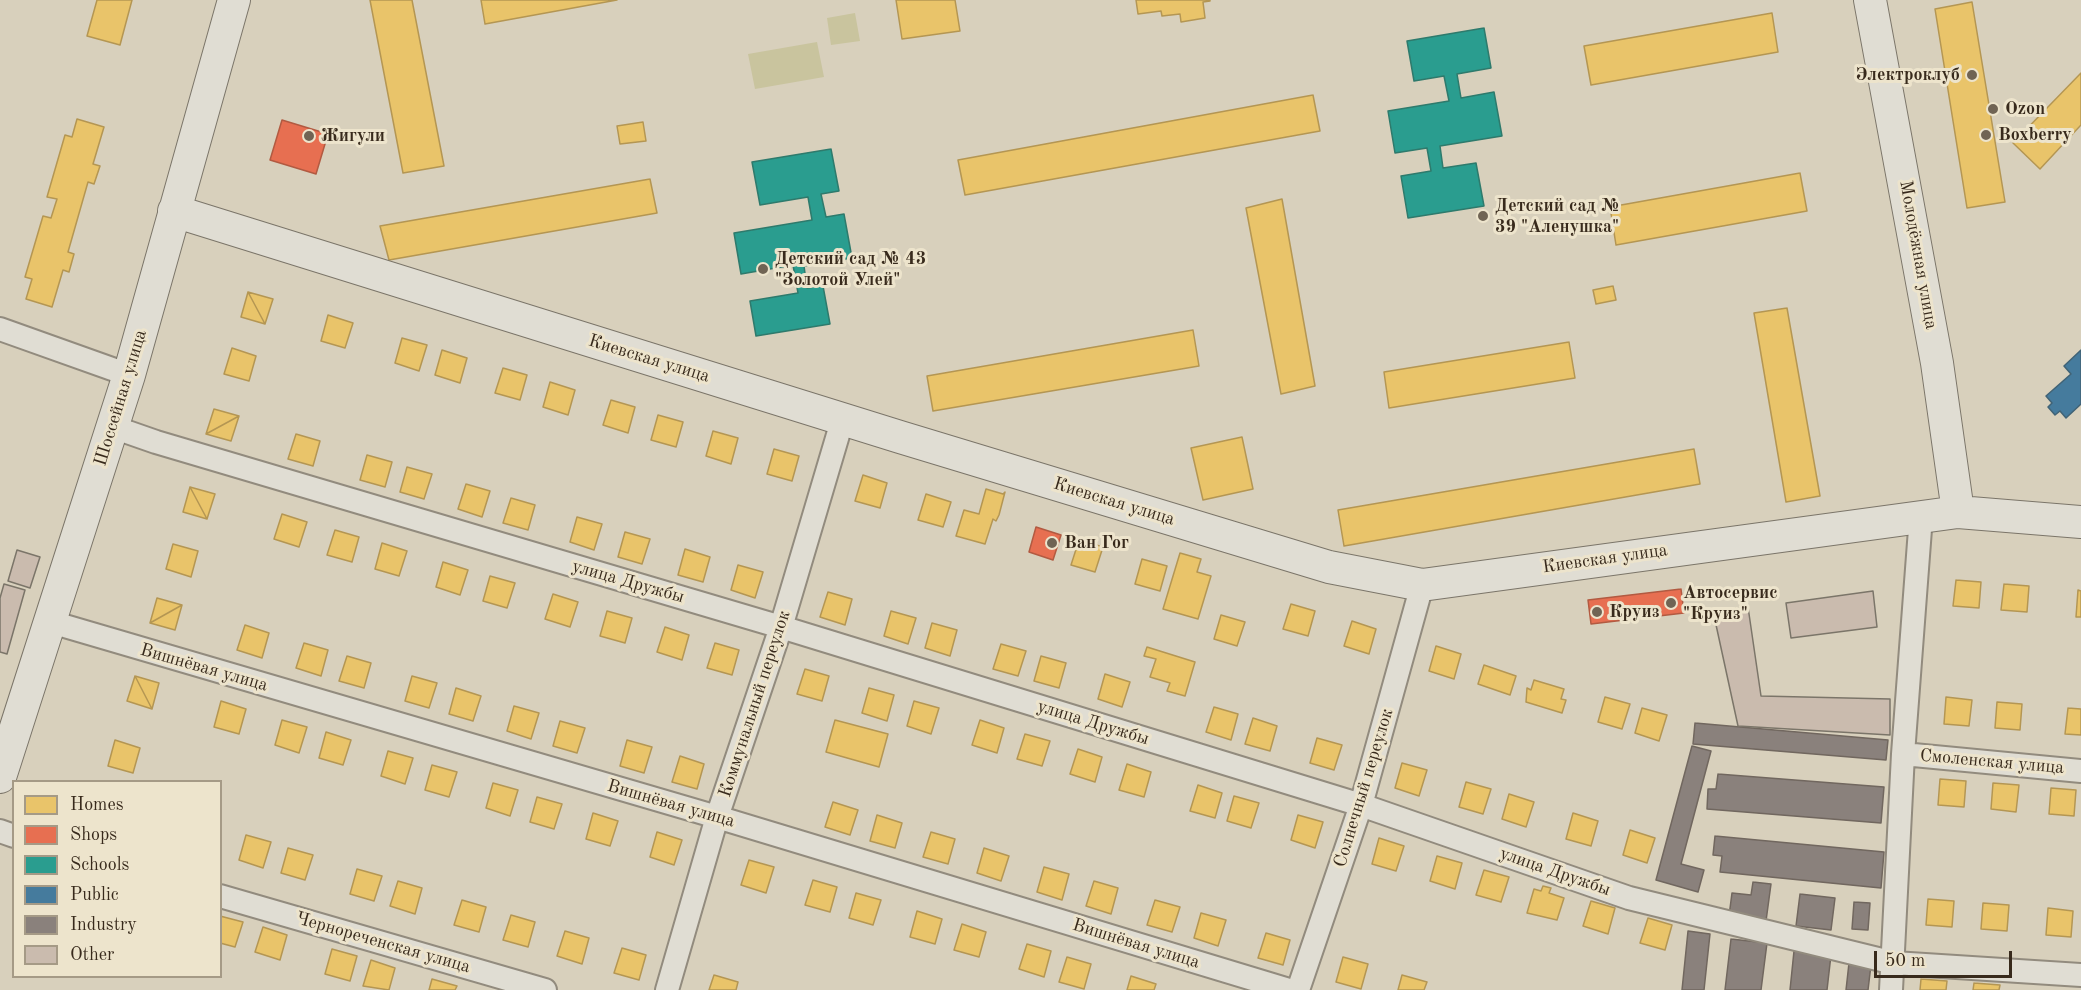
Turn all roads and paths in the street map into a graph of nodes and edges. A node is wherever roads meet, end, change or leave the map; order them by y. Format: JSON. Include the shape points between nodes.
{"nodes":[{"id":1,"x":1870,"y":0,"type":"edge"},
{"id":2,"x":233,"y":5,"type":"edge"},
{"id":3,"x":174,"y":210,"type":"junction"},
{"id":4,"x":0,"y":329,"type":"edge"},
{"id":5,"x":129,"y":375,"type":"junction"},
{"id":6,"x":843,"y":418,"type":"junction"},
{"id":7,"x":113,"y":427,"type":"junction"},
{"id":8,"x":1958,"y":512,"type":"junction"},
{"id":9,"x":1921,"y":516,"type":"junction"},
{"id":10,"x":2081,"y":522,"type":"edge"},
{"id":11,"x":1422,"y":585,"type":"junction"},
{"id":12,"x":51,"y":622,"type":"junction"},
{"id":13,"x":781,"y":627,"type":"junction"},
{"id":14,"x":1904,"y":754,"type":"junction"},
{"id":15,"x":2081,"y":771,"type":"edge"},
{"id":16,"x":0,"y":777,"type":"edge"},
{"id":17,"x":1361,"y":805,"type":"junction"},
{"id":18,"x":717,"y":817,"type":"junction"},
{"id":19,"x":222,"y":898,"type":"edge"},
{"id":20,"x":1894,"y":963,"type":"junction"},
{"id":21,"x":2081,"y":975,"type":"edge"},
{"id":22,"x":545,"y":990,"type":"edge"},
{"id":23,"x":667,"y":990,"type":"edge"},
{"id":24,"x":1289,"y":990,"type":"edge"},
{"id":25,"x":1298,"y":990,"type":"edge"},
{"id":26,"x":1891,"y":990,"type":"edge"}],
"edges":[{"from":1,"to":8,"type":"main road","name":"Молодёжная улица","via":[[1937,363]]},
{"from":2,"to":3,"type":"main road","name":"Шоссейная улица"},
{"from":3,"to":5,"type":"main road","name":"Шоссейная улица"},
{"from":3,"to":6,"type":"main road","name":"Киевская улица"},
{"from":4,"to":5,"type":"street"},
{"from":5,"to":7,"type":"main road","name":"Шоссейная улица"},
{"from":6,"to":11,"type":"main road","name":"Киевская улица","via":[[1329,567]]},
{"from":6,"to":13,"type":"street","name":"Коммунальный переулок"},
{"from":7,"to":12,"type":"main road","name":"Шоссейная улица"},
{"from":7,"to":13,"type":"street","name":"улица Дружбы"},
{"from":8,"to":9,"type":"main road","name":"Киевская улица"},
{"from":8,"to":10,"type":"main road","name":"Киевская улица"},
{"from":9,"to":11,"type":"main road","name":"Киевская улица"},
{"from":9,"to":14,"type":"street"},
{"from":11,"to":17,"type":"street","name":"Солнечный переулок"},
{"from":12,"to":16,"type":"main road","name":"Шоссейная улица"},
{"from":12,"to":18,"type":"street","name":"Вишнёвая улица"},
{"from":13,"to":17,"type":"street","name":"улица Дружбы"},
{"from":13,"to":18,"type":"street","name":"Коммунальный переулок"},
{"from":14,"to":15,"type":"street","name":"Смоленская улица"},
{"from":14,"to":20,"type":"street"},
{"from":17,"to":20,"type":"street","name":"улица Дружбы","via":[[1629,898]]},
{"from":17,"to":25,"type":"street","name":"Солнечный переулок"},
{"from":18,"to":23,"type":"street","name":"Коммунальный переулок"},
{"from":18,"to":24,"type":"street","name":"Вишнёвая улица"},
{"from":19,"to":22,"type":"street","name":"Чернореченская улица"},
{"from":20,"to":21,"type":"street","name":"улица Дружбы"},
{"from":20,"to":26,"type":"street"}]}
